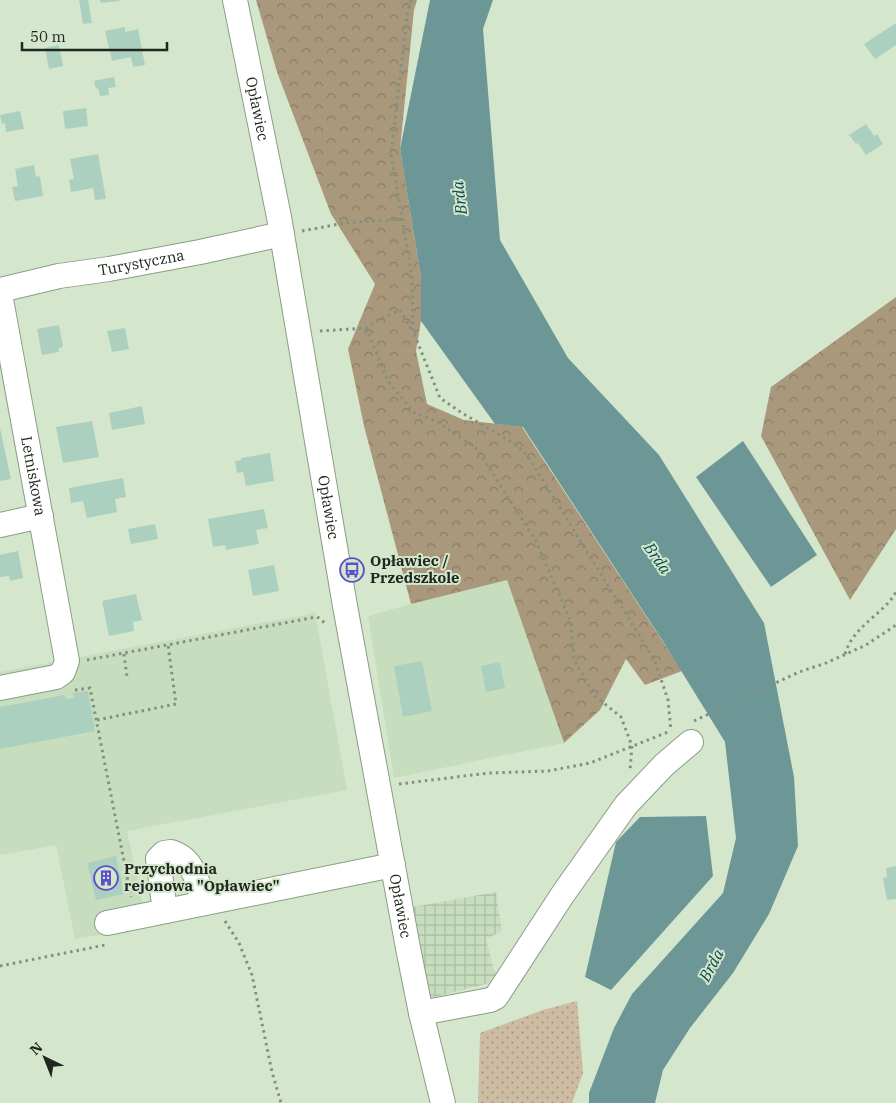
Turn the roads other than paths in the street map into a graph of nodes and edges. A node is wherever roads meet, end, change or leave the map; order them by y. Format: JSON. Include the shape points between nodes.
{"nodes":[{"id":1,"x":235,"y":0,"type":"edge"},
{"id":2,"x":282,"y":234,"type":"junction"},
{"id":3,"x":0,"y":290,"type":"edge"},
{"id":4,"x":0,"y":294,"type":"edge"},
{"id":5,"x":41,"y":516,"type":"junction"},
{"id":6,"x":0,"y":525,"type":"edge"},
{"id":7,"x":0,"y":688,"type":"edge"},
{"id":8,"x":683,"y":731,"type":"road end"},
{"id":9,"x":393,"y":865,"type":"junction"},
{"id":10,"x":207,"y":902,"type":"junction"},
{"id":11,"x":165,"y":911,"type":"junction"},
{"id":12,"x":110,"y":933,"type":"road end"},
{"id":13,"x":421,"y":1013,"type":"junction"},
{"id":14,"x":442,"y":1103,"type":"edge"}],
"edges":[{"from":1,"to":2,"type":"street","name":"Opławiec"},
{"from":2,"to":3,"type":"street","name":"Turystyczna"},
{"from":2,"to":9,"type":"street","name":"Opławiec"},
{"from":4,"to":5,"type":"street","name":"Letniskowa"},
{"from":5,"to":6,"type":"street"},
{"from":5,"to":7,"type":"street","name":"Letniskowa","via":[[67,659],[63,672],[56,677]]},
{"from":8,"to":13,"type":"street","via":[[664,765],[626,805],[496,997]]},
{"from":9,"to":10,"type":"street"},
{"from":9,"to":13,"type":"street","name":"Opławiec"},
{"from":10,"to":11,"type":"street"},
{"from":10,"to":11,"type":"street","via":[[193,870],[182,856],[171,852],[158,860]]},
{"from":11,"to":12,"type":"street"},
{"from":13,"to":14,"type":"street","name":"Opławiec"}]}
